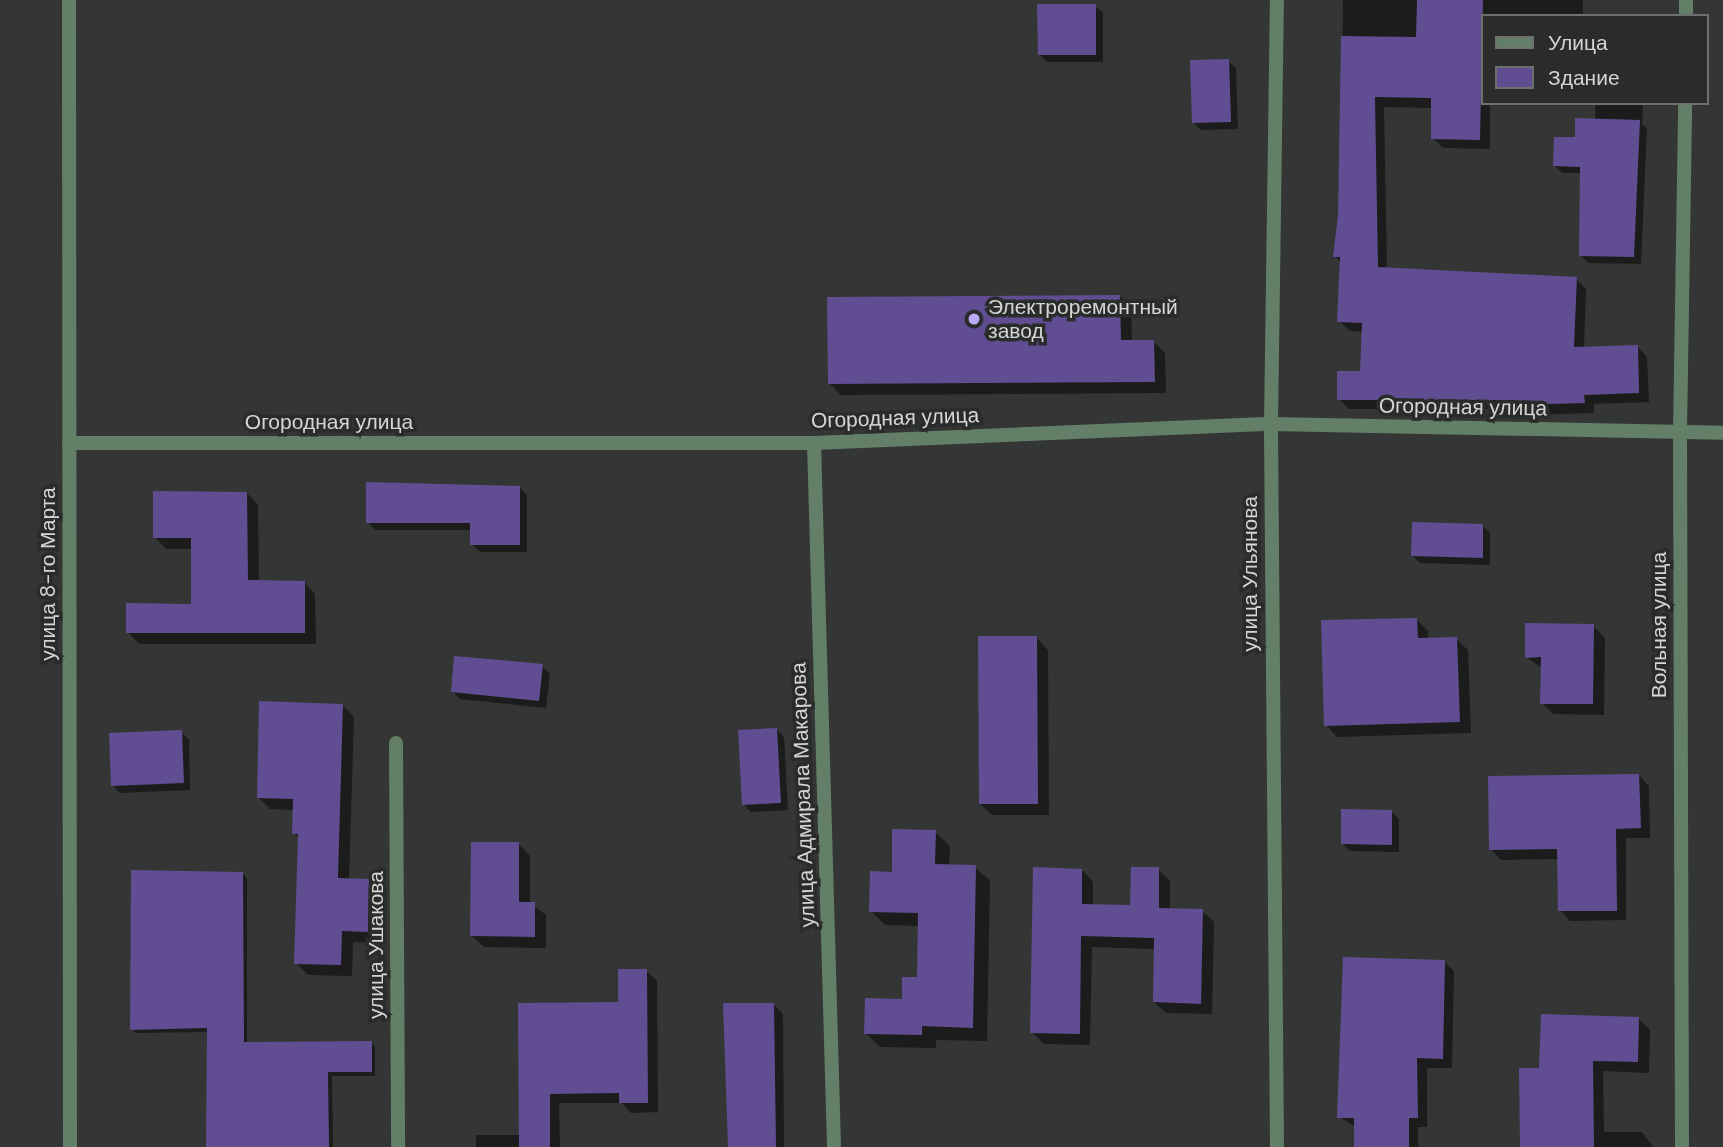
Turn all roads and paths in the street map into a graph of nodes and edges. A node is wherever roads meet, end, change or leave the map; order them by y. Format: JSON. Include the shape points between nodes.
{"nodes":[{"id":1,"x":69,"y":0,"type":"edge"},
{"id":2,"x":1278,"y":0,"type":"edge"},
{"id":3,"x":1685,"y":105,"type":"edge"},
{"id":4,"x":1271,"y":424,"type":"junction"},
{"id":5,"x":1679,"y":433,"type":"junction"},
{"id":6,"x":1723,"y":433,"type":"edge"},
{"id":7,"x":69,"y":443,"type":"junction"},
{"id":8,"x":814,"y":443,"type":"junction"},
{"id":9,"x":396,"y":743,"type":"dead end"},
{"id":10,"x":69,"y":1147,"type":"edge"},
{"id":11,"x":398,"y":1147,"type":"edge"},
{"id":12,"x":834,"y":1147,"type":"edge"},
{"id":13,"x":1277,"y":1147,"type":"edge"},
{"id":14,"x":1682,"y":1147,"type":"edge"}],
"edges":[{"from":1,"to":7,"type":"street","name":"улица 8-го Марта"},
{"from":2,"to":4,"type":"street","name":"улица Ульянова"},
{"from":3,"to":5,"type":"street","name":"Вольная улица"},
{"from":4,"to":5,"type":"street","name":"Огородная улица"},
{"from":4,"to":8,"type":"street","name":"Огородная улица"},
{"from":4,"to":13,"type":"street","name":"улица Ульянова"},
{"from":5,"to":6,"type":"street","name":"Огородная улица"},
{"from":5,"to":14,"type":"street","name":"Вольная улица"},
{"from":7,"to":8,"type":"street","name":"Огородная улица"},
{"from":7,"to":10,"type":"street","name":"улица 8-го Марта"},
{"from":8,"to":12,"type":"street","name":"улица Адмирала Макарова"},
{"from":9,"to":11,"type":"street","name":"улица Ушакова"}]}
